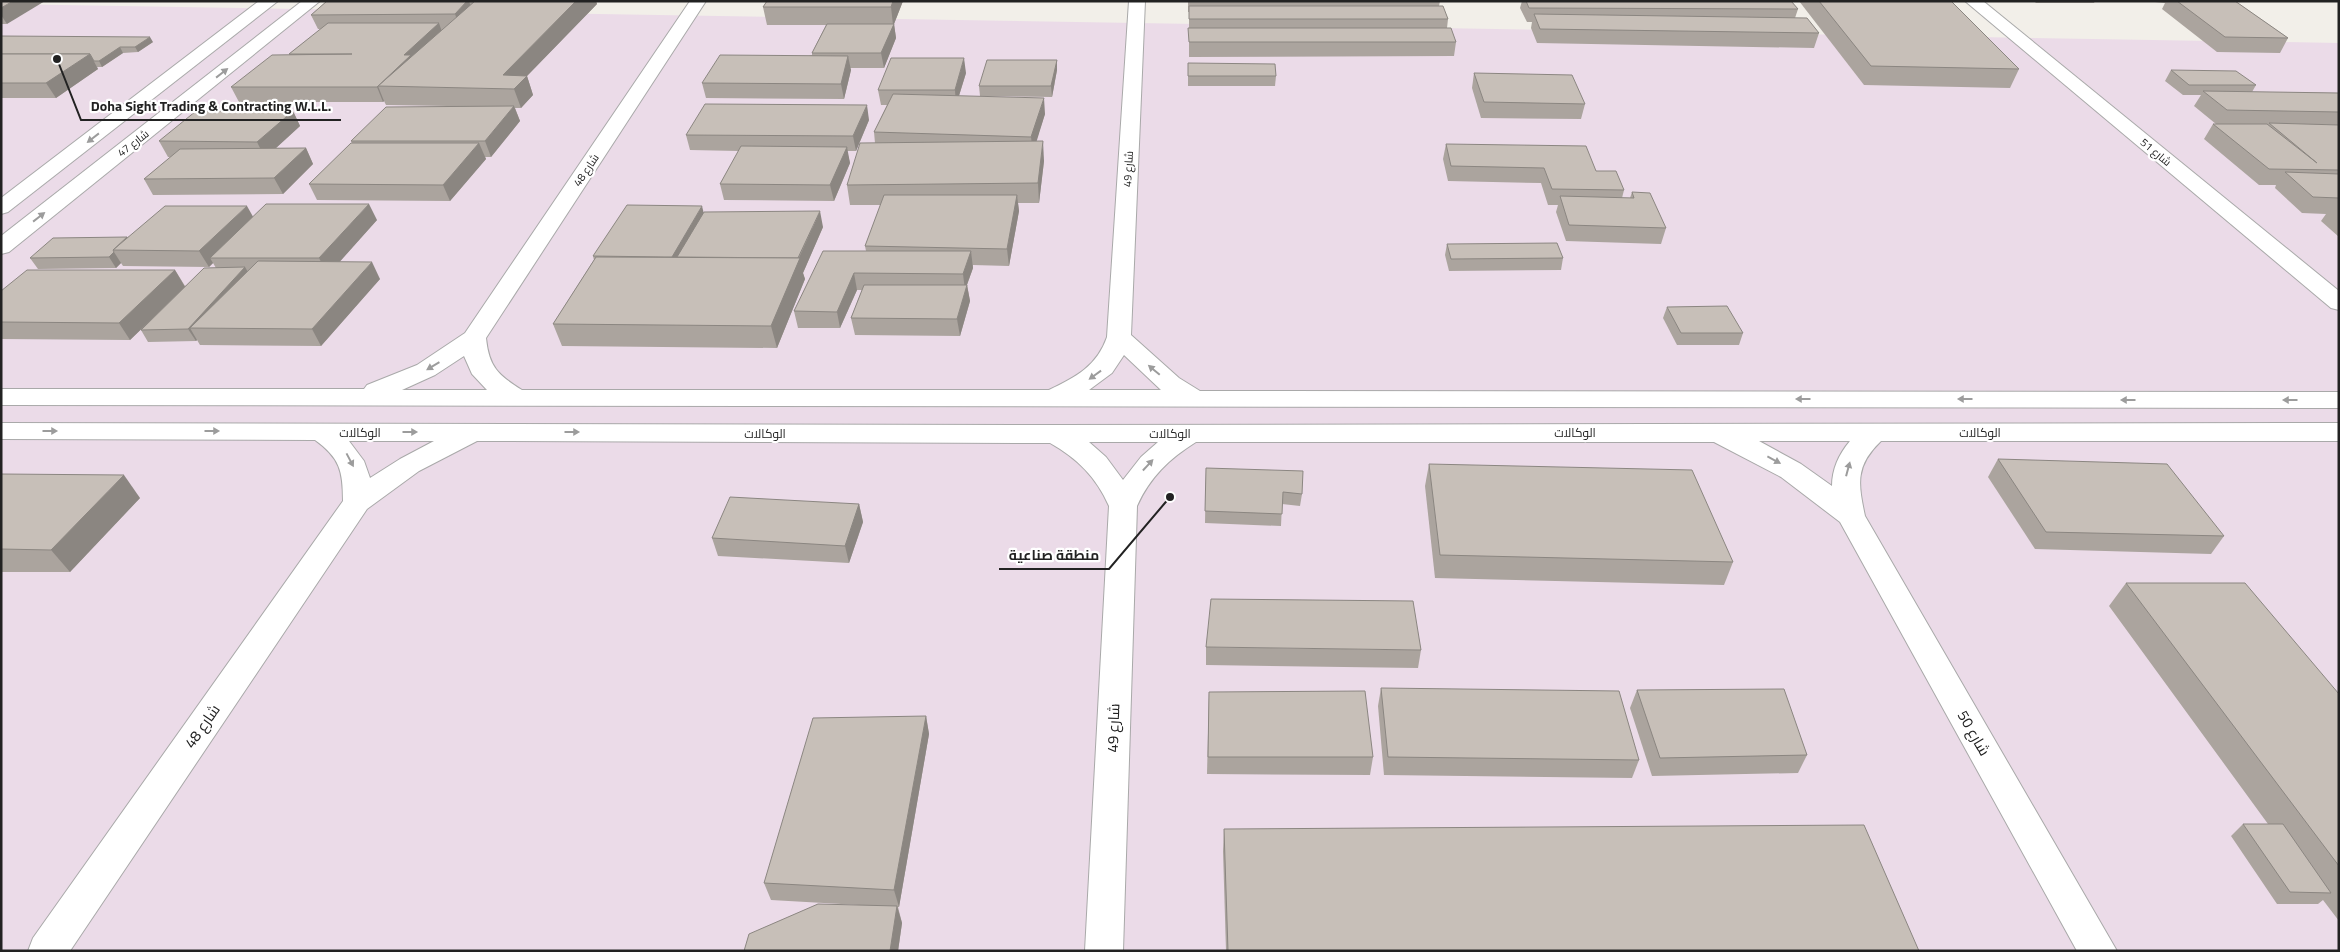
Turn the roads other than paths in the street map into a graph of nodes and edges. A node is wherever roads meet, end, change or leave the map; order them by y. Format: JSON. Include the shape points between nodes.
{"nodes":[{"id":1,"x":270,"y":1,"type":"edge"},
{"id":2,"x":312,"y":1,"type":"edge"},
{"id":3,"x":698,"y":1,"type":"edge"},
{"id":4,"x":1137,"y":1,"type":"edge"},
{"id":5,"x":1973,"y":1,"type":"edge"},
{"id":6,"x":1,"y":208,"type":"edge"},
{"id":7,"x":1,"y":247,"type":"edge"},
{"id":8,"x":2339,"y":303,"type":"edge"},
{"id":9,"x":1119,"y":337,"type":"junction"},
{"id":10,"x":474,"y":338,"type":"junction"},
{"id":11,"x":363,"y":396,"type":"junction"},
{"id":12,"x":516,"y":396,"type":"junction"},
{"id":13,"x":1,"y":397,"type":"edge"},
{"id":14,"x":1055,"y":397,"type":"junction"},
{"id":15,"x":1194,"y":398,"type":"junction"},
{"id":16,"x":2339,"y":400,"type":"edge"},
{"id":17,"x":1,"y":431,"type":"edge"},
{"id":18,"x":320,"y":431,"type":"junction"},
{"id":19,"x":478,"y":432,"type":"junction"},
{"id":20,"x":1714,"y":432,"type":"junction"},
{"id":21,"x":1875,"y":432,"type":"junction"},
{"id":22,"x":2339,"y":432,"type":"edge"},
{"id":23,"x":1192,"y":433,"type":"junction"},
{"id":24,"x":1055,"y":434,"type":"junction"},
{"id":25,"x":357,"y":502,"type":"junction"},
{"id":26,"x":1123,"y":506,"type":"junction"},
{"id":27,"x":1851,"y":516,"type":"junction"},
{"id":28,"x":47,"y":951,"type":"edge"},
{"id":29,"x":1104,"y":951,"type":"edge"},
{"id":30,"x":2098,"y":951,"type":"edge"}],
"edges":[{"from":1,"to":6,"type":"street","one_way":true},
{"from":7,"to":2,"type":"street","name":"شارع 47","one_way":true},
{"from":3,"to":10,"type":"street","name":"شارع 48"},
{"from":4,"to":9,"type":"street","name":"شارع 49"},
{"from":5,"to":8,"type":"street","name":"شارع 51"},
{"from":9,"to":14,"type":"street","name":"شارع 49","one_way":true,"via":[[1115,354],[1103,369]]},
{"from":15,"to":9,"type":"street","one_way":true,"via":[[1170,384]]},
{"from":10,"to":11,"type":"street","name":"شارع 48","one_way":true,"via":[[426,370]]},
{"from":10,"to":12,"type":"street","via":[[474,356],[481,371],[496,385]]},
{"from":11,"to":12,"type":"street"},
{"from":11,"to":13,"type":"street"},
{"from":12,"to":14,"type":"street"},
{"from":14,"to":15,"type":"street"},
{"from":16,"to":15,"type":"street","one_way":true},
{"from":17,"to":18,"type":"street","name":"الوكالات","one_way":true},
{"from":18,"to":19,"type":"street","name":"الوكالات","one_way":true},
{"from":18,"to":25,"type":"street","one_way":true,"via":[[339,444],[352,460],[358,480]]},
{"from":19,"to":24,"type":"street","name":"الوكالات","one_way":true},
{"from":19,"to":25,"type":"street","name":"شارع 48","via":[[413,461]]},
{"from":20,"to":21,"type":"street","name":"الوكالات"},
{"from":20,"to":23,"type":"street","name":"الوكالات"},
{"from":20,"to":27,"type":"street","name":"شارع 50","one_way":true,"via":[[1788,467]]},
{"from":21,"to":22,"type":"street","name":"الوكالات"},
{"from":27,"to":21,"type":"street","name":"شارع 50","one_way":true,"via":[[1844,490],[1847,467],[1857,447]]},
{"from":23,"to":24,"type":"street","name":"الوكالات"},
{"from":26,"to":23,"type":"street","name":"شارع 49","one_way":true,"via":[[1132,484],[1148,464]]},
{"from":24,"to":26,"type":"street","name":"شارع 49","via":[[1079,447],[1099,464],[1114,484]]},
{"from":25,"to":28,"type":"street","name":"شارع 48"},
{"from":26,"to":29,"type":"street","name":"شارع 49"},
{"from":27,"to":30,"type":"street","name":"شارع 50"}]}
